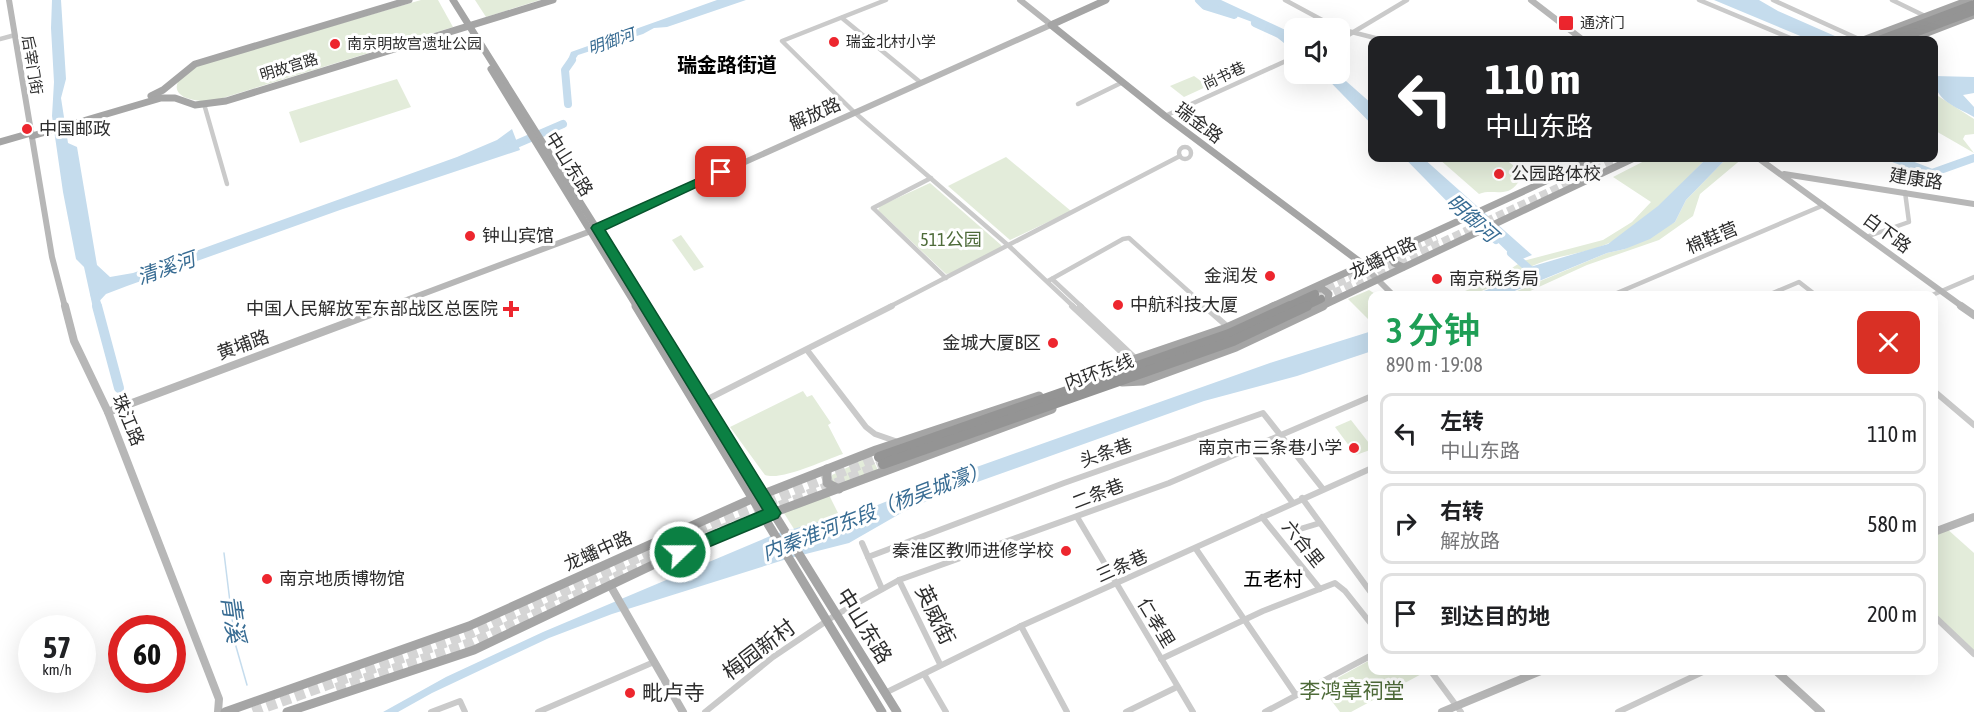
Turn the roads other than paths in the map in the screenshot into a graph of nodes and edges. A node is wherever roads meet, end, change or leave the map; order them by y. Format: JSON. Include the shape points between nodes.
{"nodes":[{"id":1,"x":409,"y":0,"type":"edge"},
{"id":2,"x":448,"y":0,"type":"edge"},
{"id":3,"x":453,"y":0,"type":"edge"},
{"id":4,"x":553,"y":0,"type":"edge"},
{"id":5,"x":886,"y":0,"type":"edge"},
{"id":6,"x":1020,"y":0,"type":"edge"},
{"id":7,"x":1106,"y":0,"type":"edge"},
{"id":8,"x":1285,"y":0,"type":"edge"},
{"id":9,"x":1407,"y":0,"type":"edge"},
{"id":10,"x":1531,"y":0,"type":"edge"},
{"id":11,"x":1699,"y":0,"type":"edge"},
{"id":12,"x":1892,"y":0,"type":"edge"},
{"id":13,"x":1969,"y":0,"type":"edge"},
{"id":14,"x":12,"y":1,"type":"edge"},
{"id":15,"x":1778,"y":1,"type":"edge"},
{"id":16,"x":1974,"y":4,"type":"edge"},
{"id":17,"x":1974,"y":13,"type":"edge"},
{"id":18,"x":1927,"y":17,"type":"junction"},
{"id":19,"x":842,"y":18,"type":"junction"},
{"id":20,"x":1318,"y":18,"type":"edge"},
{"id":21,"x":1051,"y":25,"type":"junction"},
{"id":22,"x":466,"y":26,"type":"junction"},
{"id":23,"x":1351,"y":32,"type":"joint"},
{"id":24,"x":1915,"y":33,"type":"junction"},
{"id":25,"x":15,"y":35,"type":"junction"},
{"id":26,"x":1368,"y":36,"type":"edge"},
{"id":27,"x":1578,"y":36,"type":"edge"},
{"id":28,"x":1785,"y":36,"type":"edge"},
{"id":29,"x":1853,"y":36,"type":"edge"},
{"id":30,"x":1884,"y":36,"type":"edge"},
{"id":31,"x":1885,"y":36,"type":"edge"},
{"id":32,"x":1907,"y":36,"type":"edge"},
{"id":33,"x":1910,"y":36,"type":"edge"},
{"id":34,"x":1919,"y":36,"type":"edge"},
{"id":35,"x":0,"y":39,"type":"edge"},
{"id":36,"x":1284,"y":62,"type":"edge"},
{"id":37,"x":920,"y":82,"type":"junction"},
{"id":38,"x":1123,"y":82,"type":"junction"},
{"id":39,"x":171,"y":83,"type":"junction"},
{"id":40,"x":175,"y":98,"type":"junction"},
{"id":41,"x":204,"y":104,"type":"junction"},
{"id":42,"x":1078,"y":104,"type":"dead end"},
{"id":43,"x":854,"y":112,"type":"junction"},
{"id":44,"x":1165,"y":116,"type":"junction"},
{"id":45,"x":67,"y":123,"type":"junction"},
{"id":46,"x":531,"y":128,"type":"joint"},
{"id":47,"x":49,"y":129,"type":"joint"},
{"id":48,"x":31,"y":134,"type":"junction"},
{"id":49,"x":0,"y":142,"type":"edge"},
{"id":50,"x":1203,"y":144,"type":"junction"},
{"id":51,"x":541,"y":145,"type":"joint"},
{"id":52,"x":1587,"y":162,"type":"edge"},
{"id":53,"x":1626,"y":162,"type":"edge"},
{"id":54,"x":1764,"y":162,"type":"edge"},
{"id":55,"x":1782,"y":174,"type":"junction"},
{"id":56,"x":931,"y":178,"type":"junction"},
{"id":57,"x":227,"y":184,"type":"dead end"},
{"id":58,"x":1905,"y":192,"type":"junction"},
{"id":59,"x":1974,"y":204,"type":"edge"},
{"id":60,"x":1824,"y":205,"type":"junction"},
{"id":61,"x":594,"y":229,"type":"junction"},
{"id":62,"x":1866,"y":237,"type":"junction"},
{"id":63,"x":1009,"y":246,"type":"junction"},
{"id":64,"x":1388,"y":254,"type":"junction"},
{"id":65,"x":1364,"y":265,"type":"junction"},
{"id":66,"x":1403,"y":267,"type":"junction"},
{"id":67,"x":1974,"y":277,"type":"edge"},
{"id":68,"x":946,"y":278,"type":"junction"},
{"id":69,"x":1379,"y":279,"type":"junction"},
{"id":70,"x":1050,"y":280,"type":"junction"},
{"id":71,"x":1390,"y":291,"type":"edge"},
{"id":72,"x":1622,"y":291,"type":"edge"},
{"id":73,"x":1778,"y":291,"type":"edge"},
{"id":74,"x":1811,"y":291,"type":"edge"},
{"id":75,"x":1942,"y":291,"type":"junction"},
{"id":76,"x":1938,"y":293,"type":"edge"},
{"id":77,"x":1318,"y":296,"type":"junction"},
{"id":78,"x":1974,"y":315,"type":"edge"},
{"id":79,"x":1228,"y":327,"type":"junction"},
{"id":80,"x":807,"y":350,"type":"junction"},
{"id":81,"x":1134,"y":360,"type":"junction"},
{"id":82,"x":1115,"y":379,"type":"junction"},
{"id":83,"x":1075,"y":388,"type":"junction"},
{"id":84,"x":1938,"y":396,"type":"edge"},
{"id":85,"x":1368,"y":398,"type":"edge"},
{"id":86,"x":1071,"y":400,"type":"junction"},
{"id":87,"x":703,"y":401,"type":"junction"},
{"id":88,"x":108,"y":412,"type":"junction"},
{"id":89,"x":1974,"y":424,"type":"edge"},
{"id":90,"x":1281,"y":436,"type":"junction"},
{"id":91,"x":900,"y":442,"type":"junction"},
{"id":92,"x":1251,"y":448,"type":"junction"},
{"id":93,"x":827,"y":470,"type":"junction"},
{"id":94,"x":1368,"y":470,"type":"edge"},
{"id":95,"x":839,"y":489,"type":"junction"},
{"id":96,"x":1323,"y":489,"type":"junction"},
{"id":97,"x":757,"y":497,"type":"junction"},
{"id":98,"x":1302,"y":498,"type":"junction"},
{"id":99,"x":1293,"y":503,"type":"junction"},
{"id":100,"x":768,"y":515,"type":"junction"},
{"id":101,"x":1077,"y":517,"type":"junction"},
{"id":102,"x":1262,"y":517,"type":"junction"},
{"id":103,"x":1974,"y":517,"type":"edge"},
{"id":104,"x":1320,"y":523,"type":"junction"},
{"id":105,"x":1300,"y":528,"type":"dead end"},
{"id":106,"x":1938,"y":530,"type":"edge"},
{"id":107,"x":672,"y":537,"type":"junction"},
{"id":108,"x":862,"y":543,"type":"dead end"},
{"id":109,"x":1196,"y":549,"type":"junction"},
{"id":110,"x":680,"y":552,"type":"junction"},
{"id":111,"x":868,"y":557,"type":"junction"},
{"id":112,"x":899,"y":580,"type":"junction"},
{"id":113,"x":610,"y":585,"type":"junction"},
{"id":114,"x":1116,"y":585,"type":"junction"},
{"id":115,"x":882,"y":589,"type":"junction"},
{"id":116,"x":1320,"y":589,"type":"junction"},
{"id":117,"x":1368,"y":589,"type":"edge"},
{"id":118,"x":832,"y":617,"type":"junction"},
{"id":119,"x":1368,"y":618,"type":"edge"},
{"id":120,"x":1938,"y":620,"type":"edge"},
{"id":121,"x":1245,"y":621,"type":"junction"},
{"id":122,"x":1021,"y":626,"type":"junction"},
{"id":123,"x":1974,"y":654,"type":"edge"},
{"id":124,"x":1368,"y":657,"type":"edge"},
{"id":125,"x":1161,"y":659,"type":"junction"},
{"id":126,"x":654,"y":662,"type":"junction"},
{"id":127,"x":940,"y":664,"type":"junction"},
{"id":128,"x":924,"y":674,"type":"junction"},
{"id":129,"x":1435,"y":675,"type":"edge"},
{"id":130,"x":1532,"y":675,"type":"edge"},
{"id":131,"x":1696,"y":675,"type":"edge"},
{"id":132,"x":1780,"y":675,"type":"edge"},
{"id":133,"x":1178,"y":687,"type":"junction"},
{"id":134,"x":885,"y":693,"type":"junction"},
{"id":135,"x":1296,"y":695,"type":"junction"},
{"id":136,"x":1459,"y":709,"type":"edge"},
{"id":137,"x":218,"y":712,"type":"edge"},
{"id":138,"x":225,"y":712,"type":"edge"},
{"id":139,"x":287,"y":712,"type":"edge"},
{"id":140,"x":431,"y":712,"type":"edge"},
{"id":141,"x":465,"y":712,"type":"edge"},
{"id":142,"x":538,"y":712,"type":"edge"},
{"id":143,"x":683,"y":712,"type":"edge"},
{"id":144,"x":705,"y":712,"type":"edge"},
{"id":145,"x":882,"y":712,"type":"edge"},
{"id":146,"x":897,"y":712,"type":"edge"},
{"id":147,"x":946,"y":712,"type":"edge"},
{"id":148,"x":1067,"y":712,"type":"edge"},
{"id":149,"x":1126,"y":712,"type":"edge"},
{"id":150,"x":1193,"y":712,"type":"edge"},
{"id":151,"x":1265,"y":712,"type":"edge"},
{"id":152,"x":1442,"y":712,"type":"edge"},
{"id":153,"x":1618,"y":712,"type":"edge"},
{"id":154,"x":1821,"y":712,"type":"edge"}],
"edges":[{"from":1,"to":39,"type":"main road","name":"明故宫路","via":[[208,59],[183,71]]},
{"from":2,"to":22,"type":"main road","name":"中山东路"},
{"from":3,"to":22,"type":"main road","name":"中山东路"},
{"from":4,"to":22,"type":"main road","name":"明故宫路"},
{"from":5,"to":19,"type":"street"},
{"from":6,"to":21,"type":"main road","name":"瑞金路"},
{"from":7,"to":21,"type":"main road","name":"解放路"},
{"from":8,"to":20,"type":"street"},
{"from":9,"to":23,"type":"street"},
{"from":10,"to":27,"type":"main road"},
{"from":11,"to":28,"type":"street"},
{"from":12,"to":18,"type":"street"},
{"from":13,"to":18,"type":"main road"},
{"from":14,"to":25,"type":"main road","name":"后宰门街"},
{"from":15,"to":29,"type":"street"},
{"from":16,"to":31,"type":"highway"},
{"from":17,"to":24,"type":"highway"},
{"from":17,"to":34,"type":"main road"},
{"from":18,"to":30,"type":"main road"},
{"from":19,"to":37,"type":"street"},
{"from":19,"to":43,"type":"street","via":[[782,41]]},
{"from":21,"to":37,"type":"main road","name":"解放路"},
{"from":21,"to":38,"type":"main road","name":"瑞金路"},
{"from":22,"to":41,"type":"main road","name":"明故宫路","via":[[232,99]]},
{"from":22,"to":46,"type":"main road","name":"中山东路"},
{"from":23,"to":26,"type":"street"},
{"from":24,"to":32,"type":"highway"},
{"from":24,"to":33,"type":"highway"},
{"from":25,"to":35,"type":"street"},
{"from":25,"to":48,"type":"main road","name":"后宰门街"},
{"from":36,"to":44,"type":"street","name":"尚书巷"},
{"from":37,"to":43,"type":"main road","name":"解放路"},
{"from":38,"to":42,"type":"street"},
{"from":38,"to":44,"type":"main road","name":"瑞金路"},
{"from":39,"to":40,"type":"main road","via":[[170,93]]},
{"from":39,"to":45,"type":"main road","name":"明故宫路","via":[[156,95]]},
{"from":40,"to":41,"type":"main road","name":"明故宫路"},
{"from":40,"to":45,"type":"main road","name":"明故宫路","via":[[156,99]]},
{"from":41,"to":57,"type":"street"},
{"from":43,"to":56,"type":"street"},
{"from":43,"to":61,"type":"main road","name":"解放路"},
{"from":44,"to":50,"type":"main road","name":"瑞金路"},
{"from":45,"to":47,"type":"main road","name":"明故宫路"},
{"from":46,"to":51,"type":"main road","name":"中山东路"},
{"from":47,"to":48,"type":"main road","name":"明故宫路"},
{"from":48,"to":49,"type":"main road","name":"明故宫路"},
{"from":48,"to":88,"type":"main road","name":"珠江路","via":[[57,280],[75,341]]},
{"from":50,"to":63,"type":"street","via":[[1191,150],[1180,149],[1180,156]]},
{"from":50,"to":65,"type":"main road","name":"瑞金路"},
{"from":51,"to":61,"type":"main road","name":"中山东路"},
{"from":52,"to":64,"type":"main road","name":"龙蟠中路"},
{"from":53,"to":66,"type":"main road","name":"龙蟠中路"},
{"from":54,"to":55,"type":"main road","name":"白下路"},
{"from":55,"to":58,"type":"main road","name":"建康路"},
{"from":55,"to":60,"type":"main road","name":"白下路"},
{"from":56,"to":63,"type":"street"},
{"from":56,"to":68,"type":"street","via":[[873,208]]},
{"from":58,"to":59,"type":"main road","name":"建康路"},
{"from":58,"to":62,"type":"street","via":[[1909,222]]},
{"from":60,"to":62,"type":"main road","name":"白下路"},
{"from":60,"to":72,"type":"street","name":"棉鞋营"},
{"from":61,"to":87,"type":"main road","name":"中山东路"},
{"from":61,"to":88,"type":"main road","name":"黄埔路"},
{"from":61,"to":97,"type":"main road","name":"中山东路"},
{"from":62,"to":75,"type":"main road","name":"白下路"},
{"from":63,"to":68,"type":"street"},
{"from":63,"to":70,"type":"street"},
{"from":64,"to":65,"type":"main road","name":"龙蟠中路"},
{"from":64,"to":66,"type":"main road"},
{"from":65,"to":69,"type":"main road","name":"瑞金路"},
{"from":65,"to":77,"type":"main road","name":"龙蟠中路"},
{"from":66,"to":69,"type":"main road","name":"龙蟠中路"},
{"from":67,"to":75,"type":"street"},
{"from":68,"to":80,"type":"street"},
{"from":69,"to":71,"type":"main road","name":"瑞金路"},
{"from":69,"to":77,"type":"main road","name":"龙蟠中路"},
{"from":70,"to":79,"type":"street","via":[[1129,238]]},
{"from":70,"to":81,"type":"street"},
{"from":73,"to":74,"type":"street","via":[[1799,282]]},
{"from":75,"to":76,"type":"street"},
{"from":75,"to":78,"type":"main road","name":"白下路"},
{"from":77,"to":79,"type":"main road","name":"龙蟠中路"},
{"from":77,"to":82,"type":"highway","name":"内环东线","via":[[1233,341]]},
{"from":77,"to":82,"type":"main road","name":"龙蟠中路","via":[[1236,347],[1143,381]]},
{"from":79,"to":81,"type":"main road","name":"龙蟠中路"},
{"from":80,"to":87,"type":"street"},
{"from":80,"to":91,"type":"street","via":[[866,427],[874,434]]},
{"from":81,"to":82,"type":"main road","name":"龙蟠中路"},
{"from":82,"to":83,"type":"highway","name":"内环东线"},
{"from":82,"to":86,"type":"highway","name":"内环东线"},
{"from":83,"to":86,"type":"highway","name":"内环东线","via":[[881,460]]},
{"from":83,"to":91,"type":"main road","name":"龙蟠中路","via":[[983,413]]},
{"from":84,"to":89,"type":"street"},
{"from":85,"to":90,"type":"street","name":"二条巷"},
{"from":86,"to":95,"type":"main road","name":"龙蟠中路"},
{"from":87,"to":97,"type":"main road","name":"中山东路"},
{"from":88,"to":137,"type":"main road","name":"珠江路","via":[[219,699]]},
{"from":90,"to":92,"type":"street","name":"二条巷"},
{"from":90,"to":96,"type":"street","name":"头条巷"},
{"from":90,"to":111,"type":"street","name":"头条巷","via":[[1263,413]]},
{"from":91,"to":93,"type":"main road","name":"龙蟠中路"},
{"from":92,"to":99,"type":"street"},
{"from":92,"to":101,"type":"street","name":"二条巷"},
{"from":93,"to":95,"type":"main road","via":[[828,484]]},
{"from":93,"to":97,"type":"main road","name":"龙蟠中路"},
{"from":94,"to":96,"type":"street","name":"三条巷"},
{"from":95,"to":100,"type":"main road","name":"龙蟠中路"},
{"from":96,"to":98,"type":"street","name":"三条巷"},
{"from":97,"to":100,"type":"main road","name":"中山东路"},
{"from":97,"to":107,"type":"main road","name":"龙蟠中路"},
{"from":98,"to":99,"type":"street","name":"三条巷"},
{"from":98,"to":104,"type":"street"},
{"from":99,"to":102,"type":"street","name":"三条巷"},
{"from":100,"to":110,"type":"main road","name":"龙蟠中路"},
{"from":100,"to":118,"type":"main road","name":"中山东路","via":[[782,527]]},
{"from":100,"to":118,"type":"main road","name":"中山东路","via":[[771,531],[791,563]]},
{"from":101,"to":112,"type":"street","name":"二条巷"},
{"from":101,"to":114,"type":"street","name":"仁孝里"},
{"from":102,"to":109,"type":"street","name":"三条巷"},
{"from":102,"to":116,"type":"street","name":"六合里"},
{"from":103,"to":106,"type":"main road"},
{"from":104,"to":105,"type":"street"},
{"from":104,"to":117,"type":"street"},
{"from":107,"to":110,"type":"main road","via":[[695,537],[691,546]]},
{"from":107,"to":138,"type":"main road","name":"龙蟠中路","via":[[469,626]]},
{"from":108,"to":111,"type":"street"},
{"from":109,"to":114,"type":"street","name":"三条巷"},
{"from":109,"to":121,"type":"street"},
{"from":110,"to":113,"type":"main road","name":"龙蟠中路"},
{"from":111,"to":115,"type":"street"},
{"from":112,"to":115,"type":"street","name":"二条巷"},
{"from":112,"to":127,"type":"street","name":"英威街"},
{"from":113,"to":126,"type":"main road"},
{"from":113,"to":139,"type":"main road","name":"龙蟠中路","via":[[474,650]]},
{"from":114,"to":122,"type":"street","name":"三条巷"},
{"from":114,"to":125,"type":"street","name":"仁孝里"},
{"from":115,"to":118,"type":"street","name":"二条巷"},
{"from":116,"to":119,"type":"street","via":[[1335,583]]},
{"from":116,"to":121,"type":"street"},
{"from":118,"to":134,"type":"main road","name":"中山东路"},
{"from":118,"to":144,"type":"street","name":"梅园新村","via":[[773,657]]},
{"from":118,"to":145,"type":"main road","name":"中山东路"},
{"from":120,"to":123,"type":"street"},
{"from":121,"to":125,"type":"street"},
{"from":121,"to":135,"type":"street"},
{"from":122,"to":127,"type":"street","name":"三条巷"},
{"from":122,"to":148,"type":"street"},
{"from":124,"to":135,"type":"street"},
{"from":125,"to":133,"type":"street","name":"仁孝里"},
{"from":126,"to":142,"type":"street"},
{"from":126,"to":143,"type":"main road"},
{"from":127,"to":128,"type":"street","name":"三条巷"},
{"from":128,"to":134,"type":"street","name":"三条巷"},
{"from":128,"to":147,"type":"street"},
{"from":129,"to":136,"type":"street"},
{"from":130,"to":136,"type":"main road"},
{"from":131,"to":153,"type":"street"},
{"from":132,"to":154,"type":"main road"},
{"from":133,"to":149,"type":"street"},
{"from":133,"to":150,"type":"street","name":"仁孝里"},
{"from":134,"to":146,"type":"main road","name":"中山东路"},
{"from":135,"to":151,"type":"street"},
{"from":136,"to":152,"type":"main road"},
{"from":140,"to":141,"type":"street","via":[[459,701]]}]}
